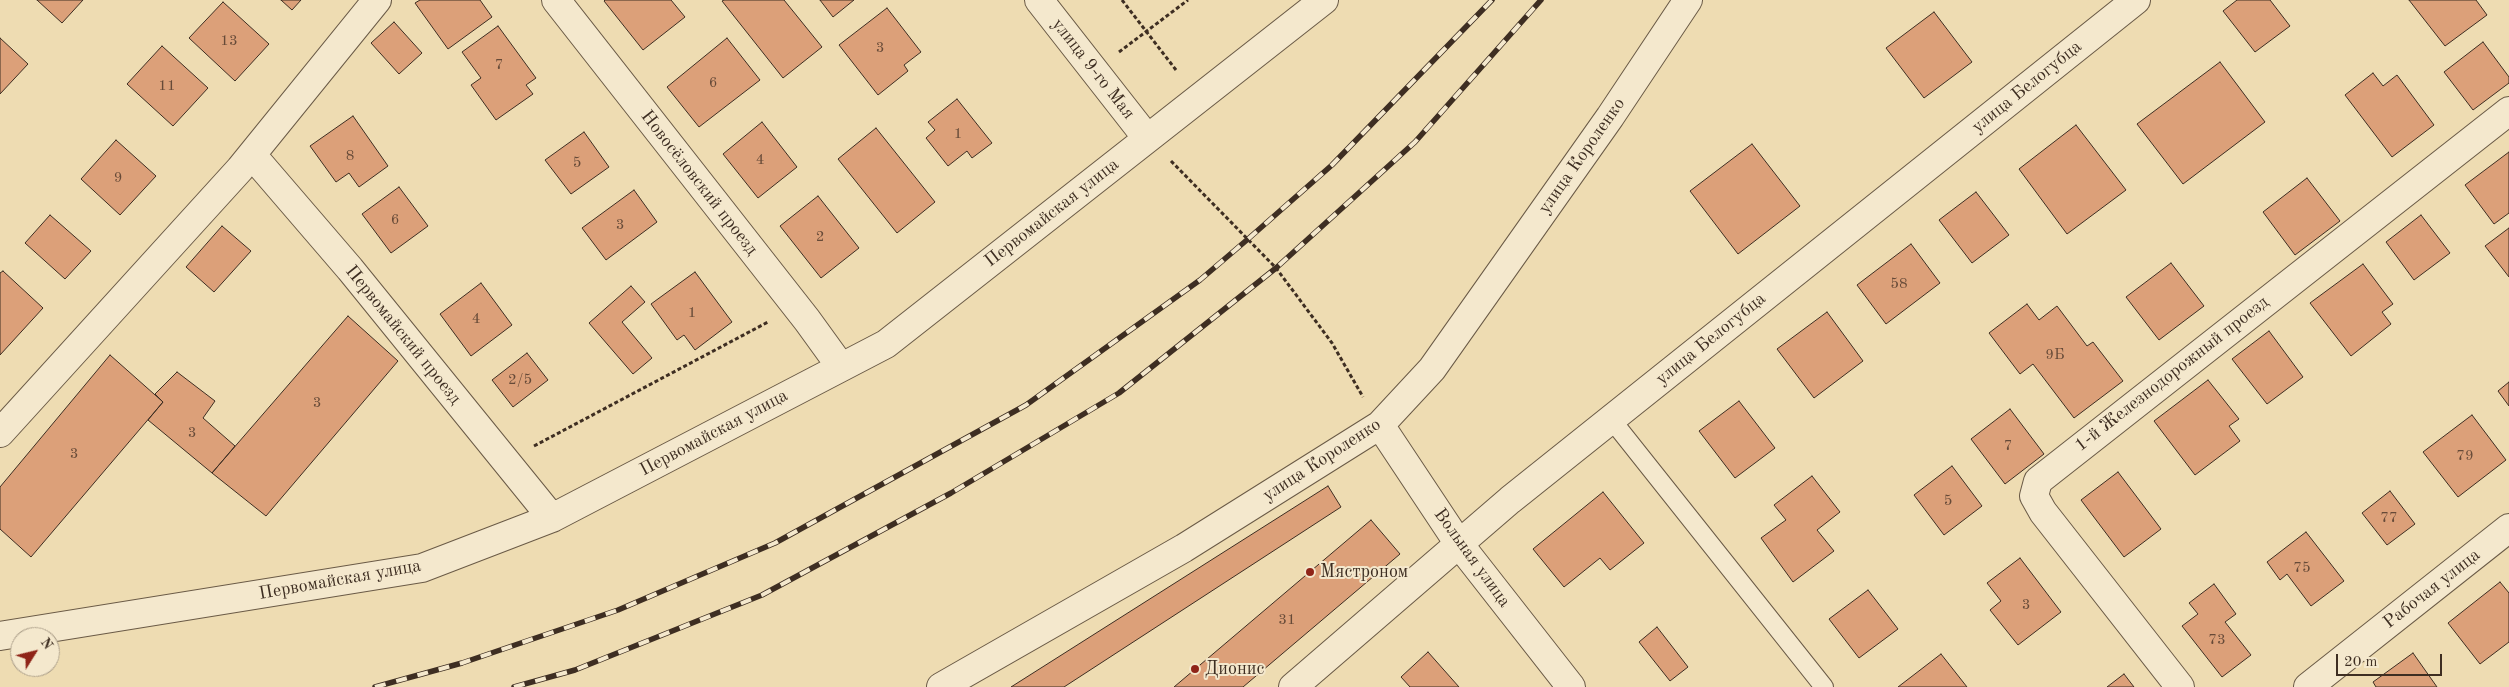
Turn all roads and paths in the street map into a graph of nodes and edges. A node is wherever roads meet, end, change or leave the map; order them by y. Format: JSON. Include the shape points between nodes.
{"nodes":[{"id":1,"x":377,"y":0,"type":"edge"},
{"id":2,"x":556,"y":0,"type":"edge"},
{"id":3,"x":1039,"y":0,"type":"edge"},
{"id":4,"x":1122,"y":0,"type":"edge"},
{"id":5,"x":1188,"y":0,"type":"edge"},
{"id":6,"x":1324,"y":0,"type":"edge"},
{"id":7,"x":1688,"y":0,"type":"edge"},
{"id":8,"x":2136,"y":0,"type":"edge"},
{"id":9,"x":1147,"y":33,"type":"junction"},
{"id":10,"x":1095,"y":70,"type":"junction"},
{"id":11,"x":1176,"y":70,"type":"dead end"},
{"id":12,"x":2509,"y":111,"type":"edge"},
{"id":13,"x":1147,"y":138,"type":"junction"},
{"id":14,"x":252,"y":155,"type":"junction"},
{"id":15,"x":797,"y":307,"type":"junction"},
{"id":16,"x":841,"y":367,"type":"junction"},
{"id":17,"x":1611,"y":419,"type":"junction"},
{"id":18,"x":1380,"y":425,"type":"junction"},
{"id":19,"x":0,"y":433,"type":"edge"},
{"id":20,"x":506,"y":461,"type":"junction"},
{"id":21,"x":552,"y":518,"type":"junction"},
{"id":22,"x":2509,"y":528,"type":"edge"},
{"id":23,"x":1459,"y":544,"type":"junction"},
{"id":24,"x":0,"y":636,"type":"edge"},
{"id":25,"x":941,"y":687,"type":"edge"},
{"id":26,"x":1293,"y":687,"type":"edge"},
{"id":27,"x":1571,"y":687,"type":"edge"},
{"id":28,"x":1824,"y":687,"type":"edge"},
{"id":29,"x":2180,"y":687,"type":"edge"},
{"id":30,"x":2308,"y":687,"type":"edge"}],
"edges":[{"from":1,"to":14,"type":"street"},
{"from":2,"to":15,"type":"street","name":"Новосёловский проезд"},
{"from":3,"to":10,"type":"street","name":"улица 9-го Мая"},
{"from":4,"to":9,"type":"path"},
{"from":5,"to":9,"type":"path"},
{"from":6,"to":13,"type":"street","name":"Первомайская улица"},
{"from":7,"to":18,"type":"street","name":"улица Короленко","via":[[1610,117],[1432,368]]},
{"from":8,"to":17,"type":"street","name":"улица Белогубца"},
{"from":9,"to":10,"type":"path"},
{"from":9,"to":11,"type":"path"},
{"from":10,"to":13,"type":"street","name":"улица 9-го Мая"},
{"from":12,"to":29,"type":"street","name":"1-й Железнодорожный проезд","via":[[2038,481],[2034,496],[2043,512]]},
{"from":13,"to":16,"type":"street","name":"Первомайская улица","via":[[886,344]]},
{"from":13,"to":18,"type":"path","via":[[1276,268],[1332,343]]},
{"from":14,"to":19,"type":"street"},
{"from":14,"to":20,"type":"street","name":"Первомайский проезд","via":[[350,269]]},
{"from":15,"to":16,"type":"street","name":"Новосёловский проезд"},
{"from":15,"to":20,"type":"path"},
{"from":16,"to":21,"type":"street","name":"Первомайская улица"},
{"from":17,"to":23,"type":"street","name":"улица Белогубца"},
{"from":17,"to":28,"type":"lane"},
{"from":18,"to":23,"type":"street","name":"Вольная улица"},
{"from":18,"to":25,"type":"street","name":"улица Короленко","via":[[1184,548]]},
{"from":20,"to":21,"type":"street","name":"Первомайский проезд"},
{"from":21,"to":24,"type":"street","name":"Первомайская улица","via":[[422,568]]},
{"from":22,"to":30,"type":"street","name":"Рабочая улица"},
{"from":23,"to":26,"type":"street","name":"улица Белогубца"},
{"from":23,"to":27,"type":"street","name":"Вольная улица"}]}
